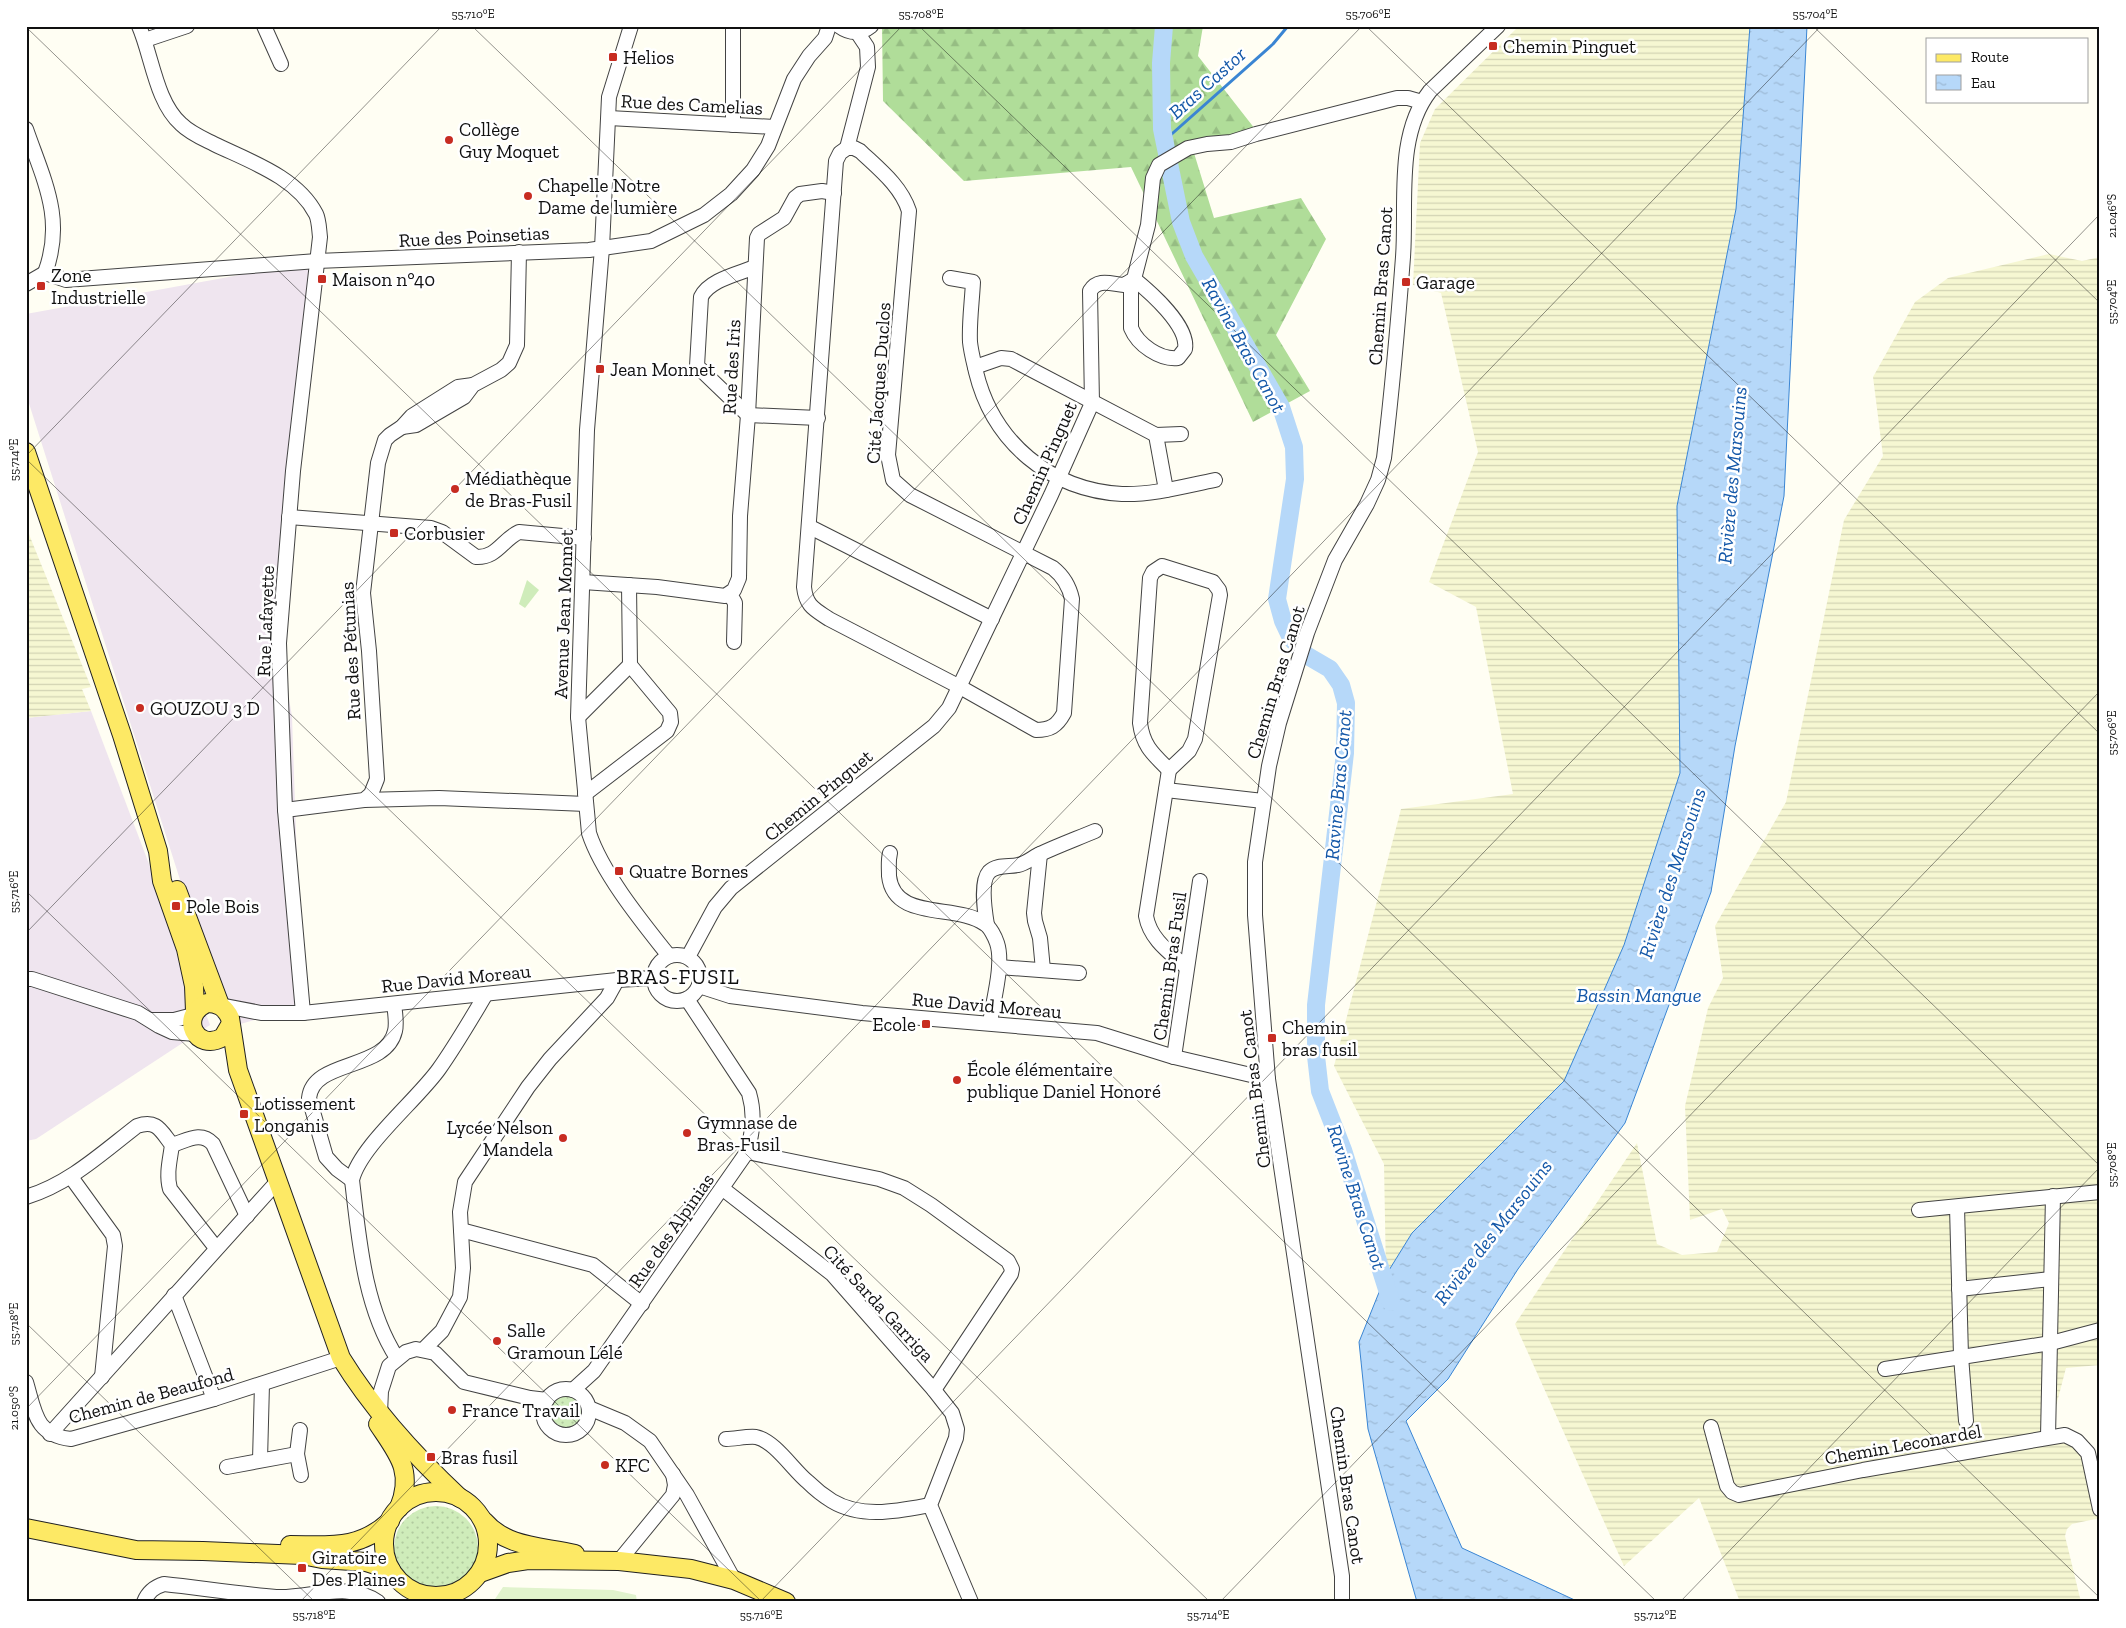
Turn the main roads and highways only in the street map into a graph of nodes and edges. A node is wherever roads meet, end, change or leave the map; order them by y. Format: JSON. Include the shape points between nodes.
{"nodes":[{"id":1,"x":26,"y":452,"type":"edge"},
{"id":2,"x":26,"y":475,"type":"edge"},
{"id":3,"x":44,"y":508,"type":"junction"},
{"id":4,"x":158,"y":851,"type":"junction"},
{"id":5,"x":220,"y":1005,"type":"junction"},
{"id":6,"x":194,"y":1013,"type":"junction"},
{"id":7,"x":230,"y":1025,"type":"junction"},
{"id":8,"x":203,"y":1038,"type":"junction"},
{"id":9,"x":238,"y":1070,"type":"junction"},
{"id":10,"x":361,"y":1390,"type":"junction"},
{"id":11,"x":460,"y":1498,"type":"junction"},
{"id":12,"x":395,"y":1514,"type":"junction"},
{"id":13,"x":484,"y":1521,"type":"junction"},
{"id":14,"x":26,"y":1528,"type":"edge"},
{"id":15,"x":93,"y":1542,"type":"junction"},
{"id":16,"x":600,"y":1560,"type":"junction"},
{"id":17,"x":391,"y":1570,"type":"junction"},
{"id":18,"x":480,"y":1573,"type":"junction"},
{"id":19,"x":416,"y":1596,"type":"edge"},
{"id":20,"x":452,"y":1598,"type":"edge"},
{"id":21,"x":786,"y":1602,"type":"edge"}],
"edges":[{"from":1,"to":3,"type":"main road"},
{"from":2,"to":3,"type":"main road"},
{"from":3,"to":4,"type":"main road"},
{"from":4,"to":5,"type":"main road","via":[[173,877]]},
{"from":4,"to":6,"type":"main road","via":[[162,880],[186,949],[194,986]]},
{"from":5,"to":6,"type":"main road","via":[[207,1003]]},
{"from":5,"to":7,"type":"main road","via":[[230,1018]]},
{"from":6,"to":8,"type":"main road","via":[[192,1028]]},
{"from":7,"to":8,"type":"main road","via":[[223,1037]]},
{"from":7,"to":9,"type":"main road"},
{"from":8,"to":9,"type":"main road","via":[[228,1057]]},
{"from":9,"to":10,"type":"main road","via":[[341,1358]]},
{"from":10,"to":11,"type":"main road"},
{"from":10,"to":12,"type":"main road","via":[[401,1461],[406,1480]]},
{"from":11,"to":12,"type":"main road","via":[[431,1493],[411,1499]]},
{"from":11,"to":13,"type":"main road","via":[[472,1506]]},
{"from":12,"to":15,"type":"main road","via":[[377,1533],[364,1540],[327,1545]]},
{"from":12,"to":17,"type":"main road","via":[[386,1533],[385,1546]]},
{"from":13,"to":16,"type":"main road","via":[[492,1532],[507,1540]]},
{"from":13,"to":18,"type":"main road","via":[[488,1544]]},
{"from":14,"to":15,"type":"main road"},
{"from":15,"to":17,"type":"main road","via":[[136,1550],[302,1556],[366,1562]]},
{"from":16,"to":18,"type":"main road","via":[[528,1560]]},
{"from":16,"to":21,"type":"main road","via":[[691,1569],[734,1580]]},
{"from":17,"to":19,"type":"main road"},
{"from":18,"to":20,"type":"main road"},
{"from":19,"to":20,"type":"main road"}]}
